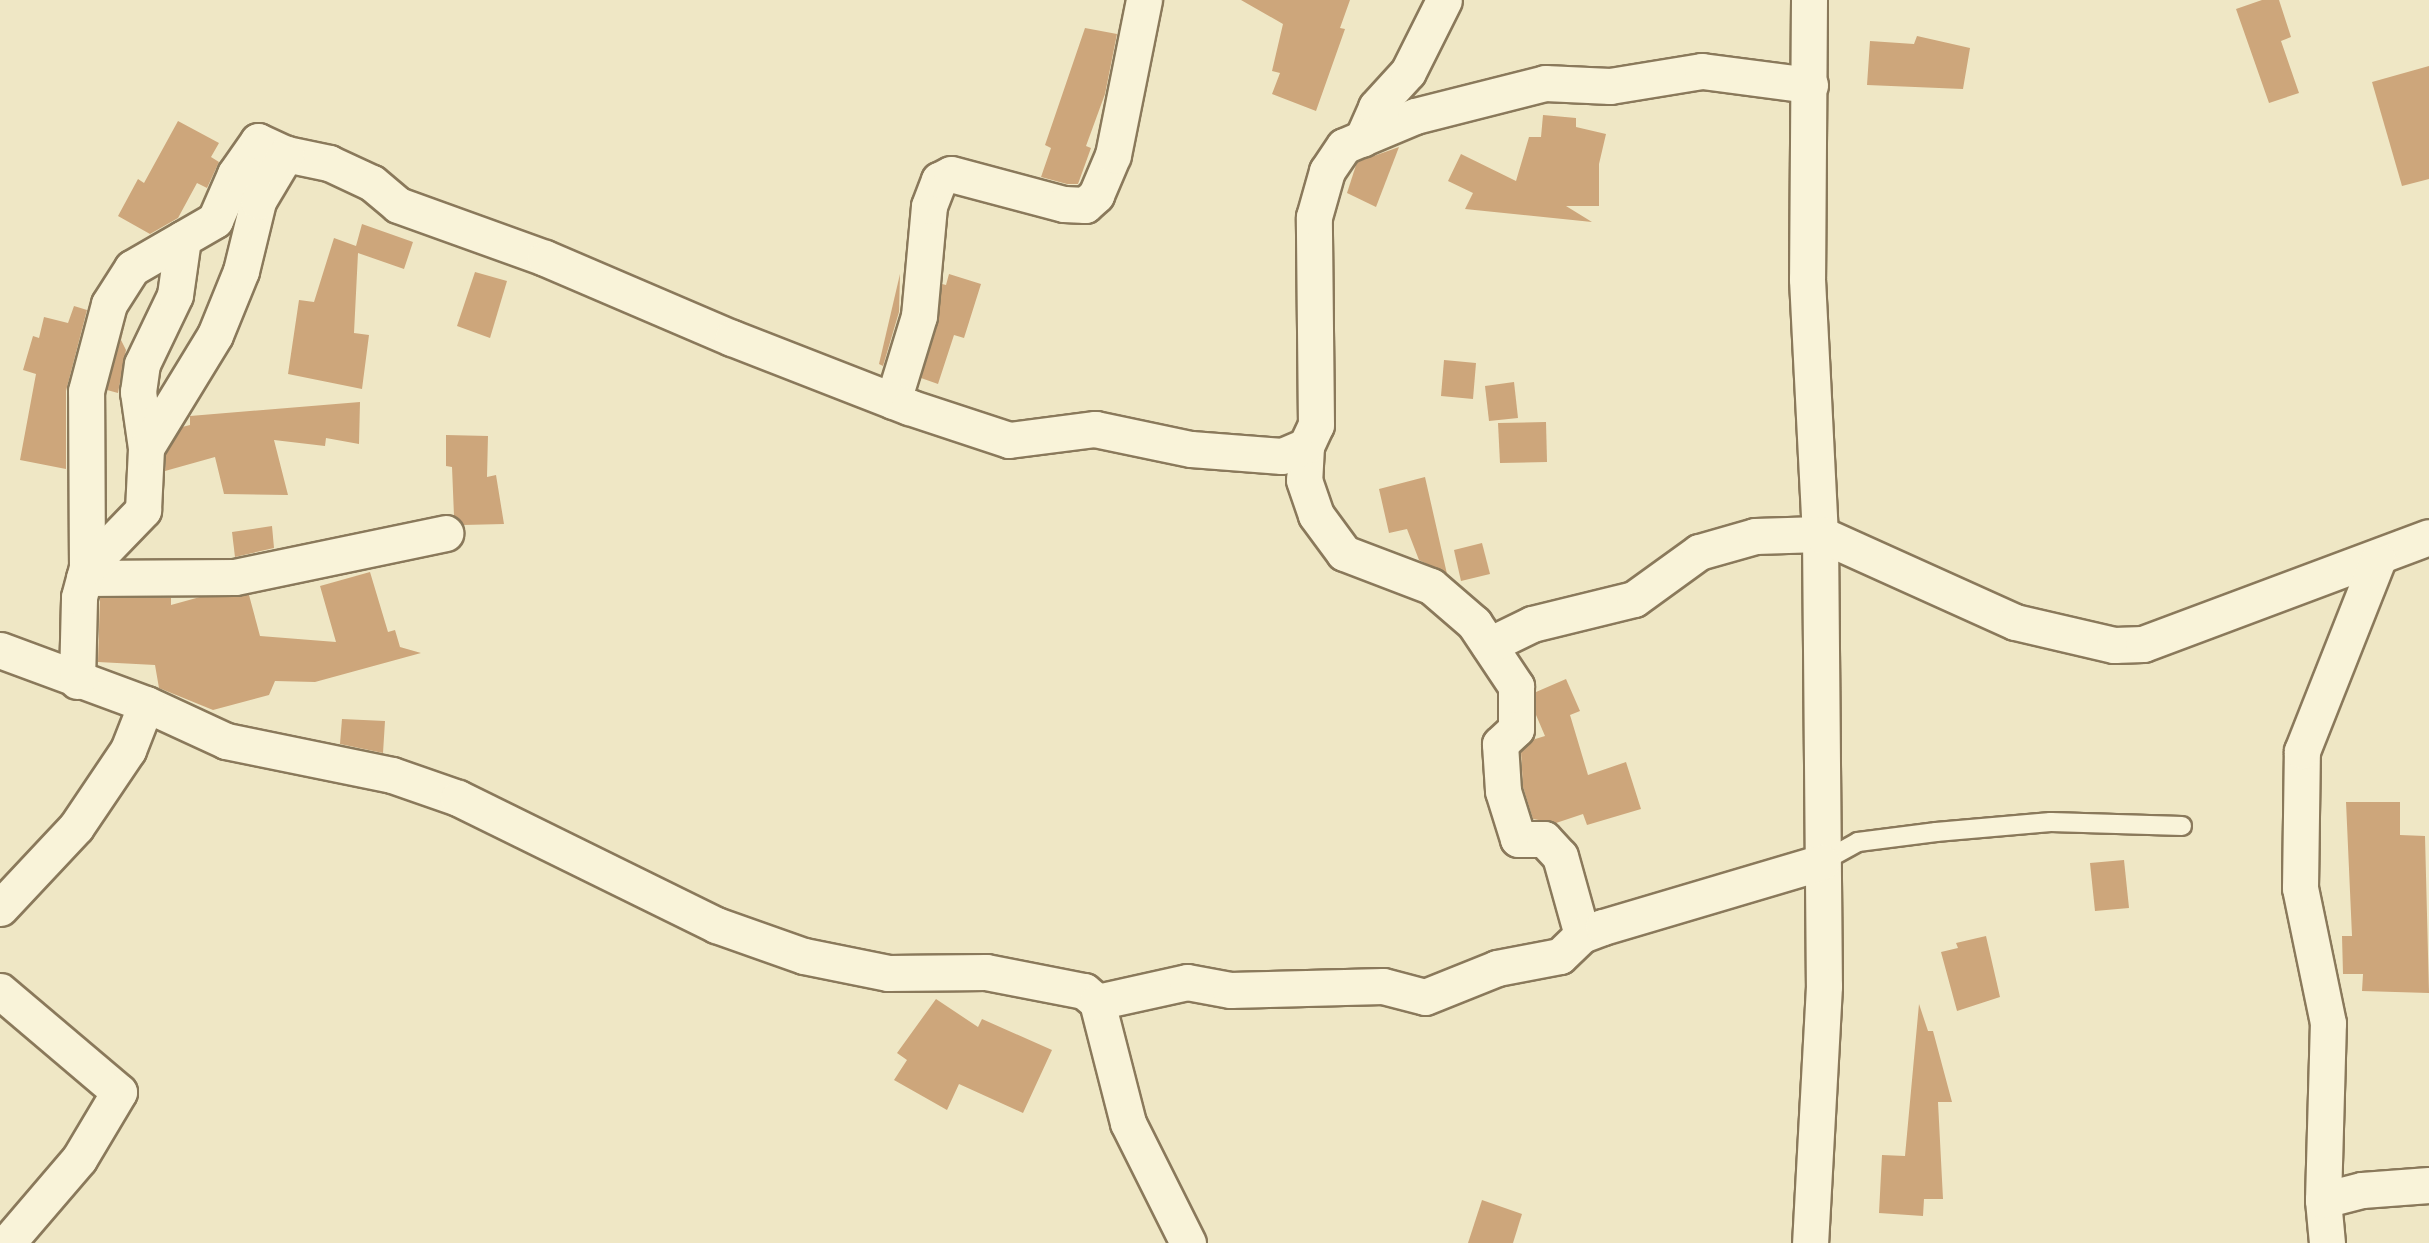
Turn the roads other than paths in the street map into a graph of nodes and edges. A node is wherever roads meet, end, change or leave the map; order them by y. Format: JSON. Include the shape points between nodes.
{"nodes":[{"id":1,"x":1144,"y":0,"type":"edge"},
{"id":2,"x":1444,"y":0,"type":"edge"},
{"id":3,"x":1809,"y":0,"type":"edge"},
{"id":4,"x":1810,"y":85,"type":"junction"},
{"id":5,"x":1362,"y":139,"type":"junction"},
{"id":6,"x":286,"y":154,"type":"junction"},
{"id":7,"x":183,"y":239,"type":"junction"},
{"id":8,"x":893,"y":401,"type":"junction"},
{"id":9,"x":1306,"y":446,"type":"junction"},
{"id":10,"x":146,"y":448,"type":"junction"},
{"id":11,"x":445,"y":533,"type":"dead end"},
{"id":12,"x":1821,"y":534,"type":"junction"},
{"id":13,"x":2429,"y":537,"type":"edge"},
{"id":14,"x":2378,"y":559,"type":"junction"},
{"id":15,"x":86,"y":573,"type":"junction"},
{"id":16,"x":1489,"y":645,"type":"junction"},
{"id":17,"x":0,"y":650,"type":"edge"},
{"id":18,"x":78,"y":681,"type":"junction"},
{"id":19,"x":146,"y":705,"type":"junction"},
{"id":20,"x":2182,"y":826,"type":"dead end"},
{"id":21,"x":1822,"y":862,"type":"junction"},
{"id":22,"x":0,"y":908,"type":"edge"},
{"id":23,"x":1582,"y":935,"type":"junction"},
{"id":24,"x":0,"y":991,"type":"edge"},
{"id":25,"x":1097,"y":1002,"type":"junction"},
{"id":26,"x":2429,"y":1185,"type":"edge"},
{"id":27,"x":2323,"y":1200,"type":"junction"},
{"id":28,"x":7,"y":1243,"type":"edge"},
{"id":29,"x":1188,"y":1243,"type":"edge"},
{"id":30,"x":1810,"y":1243,"type":"edge"},
{"id":31,"x":2327,"y":1243,"type":"edge"}],
"edges":[{"from":1,"to":8,"type":"street","via":[[1113,155],[1096,195],[1085,205],[1064,204],[951,174],[939,180],[929,206],[919,316]]},
{"from":2,"to":5,"type":"street","via":[[1408,72],[1376,107]]},
{"from":3,"to":4,"type":"street"},
{"from":4,"to":5,"type":"street","via":[[1702,71],[1610,86],[1545,83],[1415,116]]},
{"from":4,"to":12,"type":"street","via":[[1807,279]]},
{"from":5,"to":9,"type":"street","via":[[1344,146],[1327,172],[1314,217],[1316,425]]},
{"from":6,"to":7,"type":"street","via":[[258,141],[235,174],[215,220]]},
{"from":6,"to":8,"type":"street","via":[[329,163],[372,183],[398,205],[545,258]]},
{"from":6,"to":10,"type":"street","via":[[258,201],[241,271],[215,335]]},
{"from":7,"to":10,"type":"street","via":[[175,295],[142,364],[138,392]]},
{"from":7,"to":15,"type":"street","via":[[132,268],[109,304],[92,358],[86,391]]},
{"from":8,"to":9,"type":"street","via":[[1009,440],[1095,429],[1191,449],[1282,456]]},
{"from":9,"to":16,"type":"street","via":[[1304,480],[1316,515],[1345,553],[1431,586],[1474,623]]},
{"from":10,"to":15,"type":"street","via":[[143,510]]},
{"from":11,"to":15,"type":"street","via":[[235,578]]},
{"from":12,"to":14,"type":"street","via":[[2015,622],[2114,645],[2143,644]]},
{"from":12,"to":16,"type":"street","via":[[1755,536],[1699,552],[1634,599],[1532,624]]},
{"from":12,"to":21,"type":"street"},
{"from":13,"to":14,"type":"street"},
{"from":14,"to":27,"type":"street","via":[[2302,751],[2300,888],[2328,1023]]},
{"from":15,"to":18,"type":"street","via":[[79,597]]},
{"from":16,"to":23,"type":"street","via":[[1516,685],[1516,729],[1500,744],[1503,792],[1514,830],[1518,839],[1544,839],[1560,856]]},
{"from":17,"to":18,"type":"street"},
{"from":18,"to":19,"type":"street"},
{"from":19,"to":22,"type":"street","via":[[128,750],[76,827]]},
{"from":19,"to":25,"type":"street","via":[[226,741],[392,775],[458,798],[716,925],[804,956],[888,973],[986,972],[1084,991]]},
{"from":20,"to":21,"type":"lane","via":[[2051,822],[1936,832],[1858,842]]},
{"from":21,"to":23,"type":"street"},
{"from":21,"to":30,"type":"street","via":[[1824,986]]},
{"from":23,"to":25,"type":"street","via":[[1560,956],[1497,968],[1425,997],[1383,986],[1230,990],[1187,982]]},
{"from":24,"to":28,"type":"street","via":[[119,1092],[79,1159]]},
{"from":25,"to":29,"type":"street","via":[[1128,1123]]},
{"from":26,"to":27,"type":"street"},
{"from":27,"to":31,"type":"street"}]}
